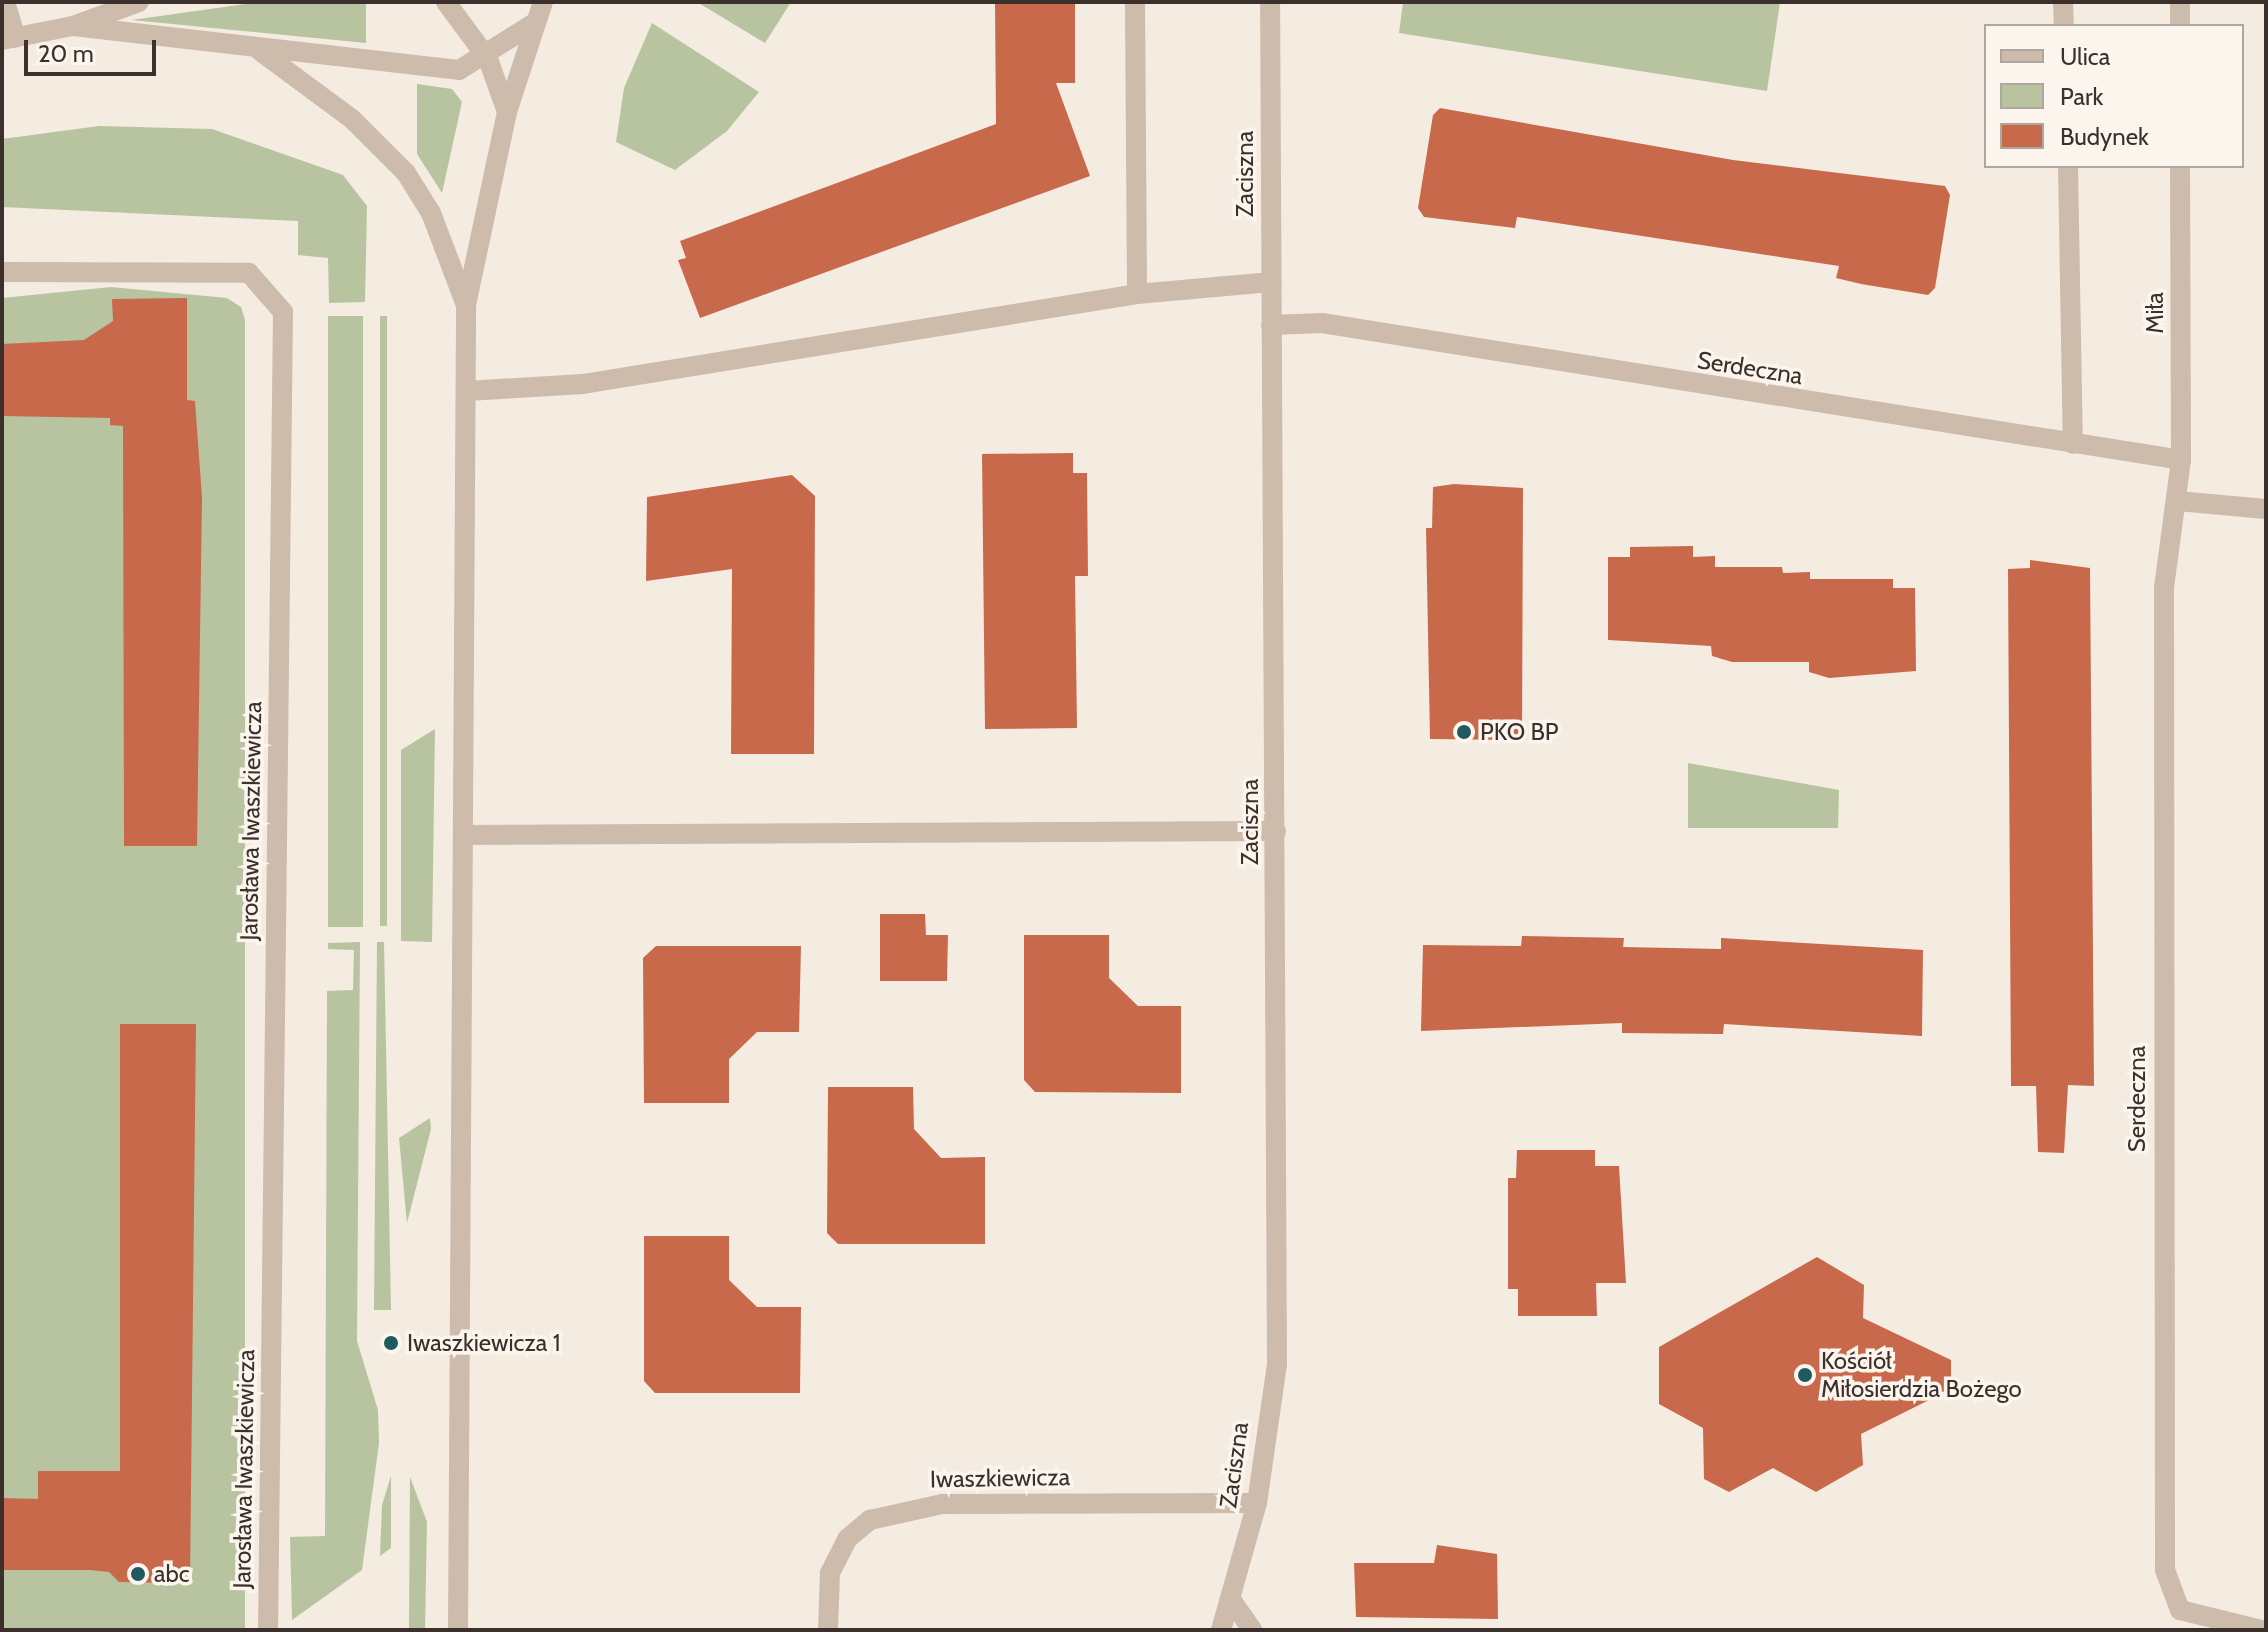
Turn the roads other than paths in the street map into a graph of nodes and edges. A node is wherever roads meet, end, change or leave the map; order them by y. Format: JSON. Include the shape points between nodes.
{"nodes":[{"id":1,"x":5,"y":2,"type":"edge"},
{"id":2,"x":139,"y":2,"type":"edge"},
{"id":3,"x":446,"y":2,"type":"edge"},
{"id":4,"x":543,"y":2,"type":"edge"},
{"id":5,"x":1135,"y":2,"type":"edge"},
{"id":6,"x":1270,"y":2,"type":"edge"},
{"id":7,"x":2063,"y":2,"type":"edge"},
{"id":8,"x":2180,"y":2,"type":"edge"},
{"id":9,"x":533,"y":24,"type":"junction"},
{"id":10,"x":2064,"y":24,"type":"edge"},
{"id":11,"x":2180,"y":24,"type":"edge"},
{"id":12,"x":73,"y":26,"type":"junction"},
{"id":13,"x":9,"y":38,"type":"edge"},
{"id":14,"x":260,"y":51,"type":"junction"},
{"id":15,"x":488,"y":59,"type":"junction"},
{"id":16,"x":507,"y":112,"type":"junction"},
{"id":17,"x":2068,"y":168,"type":"edge"},
{"id":18,"x":2180,"y":168,"type":"edge"},
{"id":19,"x":2,"y":272,"type":"edge"},
{"id":20,"x":1271,"y":282,"type":"junction"},
{"id":21,"x":1137,"y":294,"type":"junction"},
{"id":22,"x":466,"y":305,"type":"junction"},
{"id":23,"x":1271,"y":325,"type":"junction"},
{"id":24,"x":467,"y":391,"type":"junction"},
{"id":25,"x":2073,"y":444,"type":"junction"},
{"id":26,"x":2181,"y":460,"type":"junction"},
{"id":27,"x":2178,"y":501,"type":"junction"},
{"id":28,"x":2266,"y":509,"type":"edge"},
{"id":29,"x":1276,"y":831,"type":"junction"},
{"id":30,"x":463,"y":835,"type":"junction"},
{"id":31,"x":1257,"y":1503,"type":"junction"},
{"id":32,"x":1232,"y":1601,"type":"junction"},
{"id":33,"x":268,"y":1630,"type":"edge"},
{"id":34,"x":458,"y":1630,"type":"edge"},
{"id":35,"x":828,"y":1630,"type":"edge"},
{"id":36,"x":1221,"y":1630,"type":"edge"},
{"id":37,"x":1252,"y":1630,"type":"edge"},
{"id":38,"x":2262,"y":1630,"type":"edge"}],
"edges":[{"from":1,"to":13,"type":"street"},
{"from":2,"to":12,"type":"street"},
{"from":3,"to":15,"type":"street"},
{"from":4,"to":9,"type":"street"},
{"from":5,"to":21,"type":"street"},
{"from":6,"to":20,"type":"street","name":"Zaciszna"},
{"from":7,"to":10,"type":"street"},
{"from":8,"to":11,"type":"street"},
{"from":9,"to":15,"type":"street"},
{"from":9,"to":16,"type":"street"},
{"from":12,"to":13,"type":"street"},
{"from":12,"to":14,"type":"street"},
{"from":14,"to":15,"type":"street","via":[[459,70]]},
{"from":14,"to":22,"type":"street","via":[[352,119],[406,173],[431,213]]},
{"from":15,"to":16,"type":"street"},
{"from":16,"to":22,"type":"street"},
{"from":17,"to":25,"type":"street"},
{"from":18,"to":26,"type":"street","name":"Miła"},
{"from":19,"to":33,"type":"street","name":"Jarosława Iwaszkiewicza","via":[[249,273],[283,312]]},
{"from":20,"to":21,"type":"street"},
{"from":20,"to":23,"type":"street","name":"Zaciszna"},
{"from":21,"to":24,"type":"street","via":[[583,384]]},
{"from":22,"to":24,"type":"street"},
{"from":23,"to":25,"type":"street","name":"Serdeczna","via":[[1322,323]]},
{"from":23,"to":29,"type":"street","name":"Zaciszna"},
{"from":24,"to":30,"type":"street"},
{"from":25,"to":26,"type":"street","name":"Serdeczna"},
{"from":26,"to":27,"type":"street","name":"Serdeczna"},
{"from":27,"to":28,"type":"street"},
{"from":27,"to":38,"type":"street","name":"Serdeczna","via":[[2164,587],[2165,1570],[2180,1610]]},
{"from":29,"to":30,"type":"street"},
{"from":29,"to":31,"type":"street","name":"Zaciszna","via":[[1277,1365]]},
{"from":30,"to":34,"type":"street"},
{"from":31,"to":32,"type":"street","name":"Zaciszna"},
{"from":31,"to":35,"type":"street","name":"Iwaszkiewicza","via":[[957,1504],[899,1511],[870,1520],[847,1539],[830,1573]]},
{"from":32,"to":36,"type":"street","name":"Zaciszna"},
{"from":32,"to":37,"type":"street"}]}
